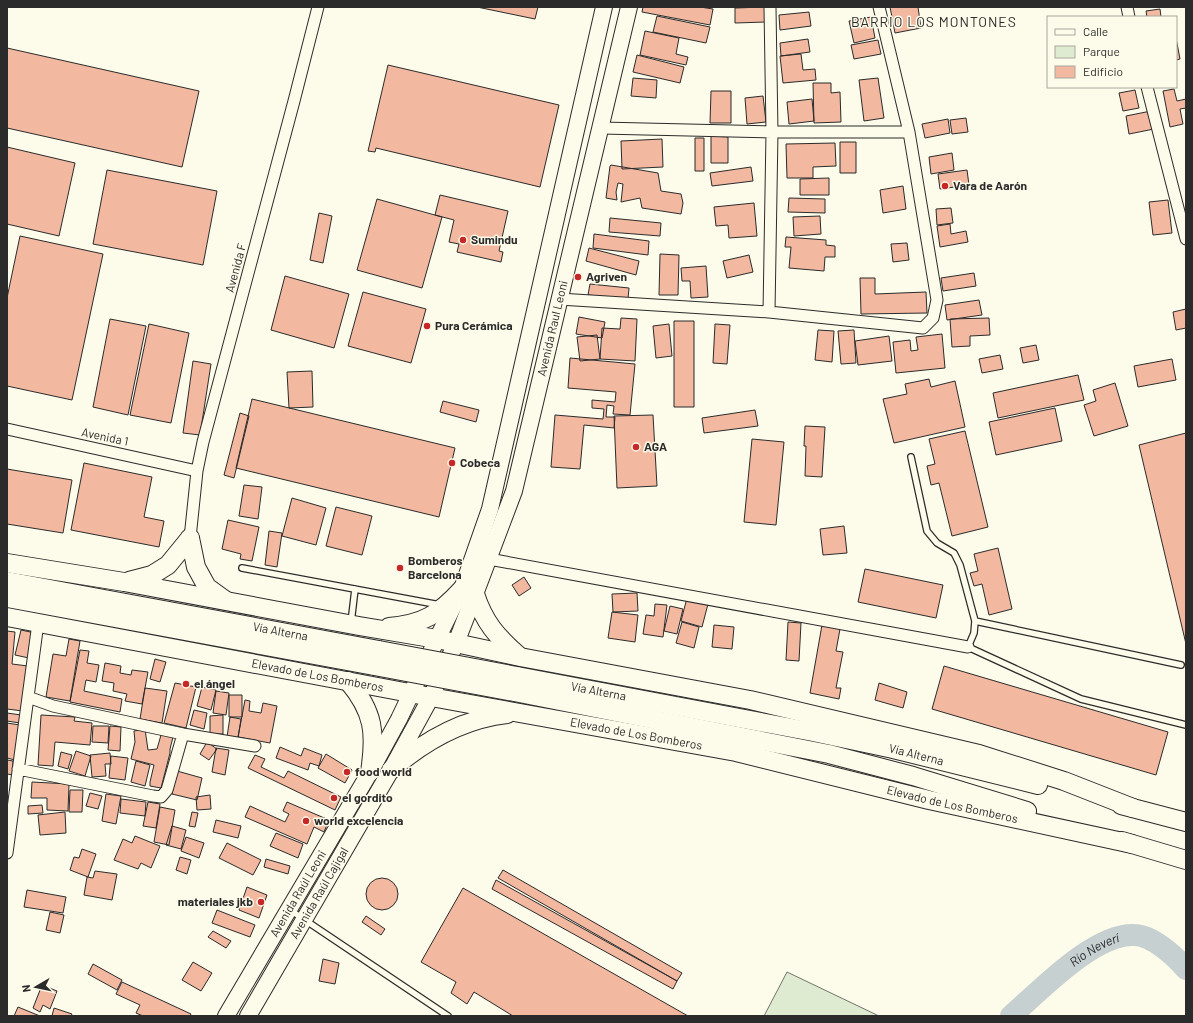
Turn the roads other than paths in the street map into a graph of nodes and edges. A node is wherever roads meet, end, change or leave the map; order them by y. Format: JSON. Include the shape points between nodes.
{"nodes":[{"id":1,"x":318,"y":7,"type":"edge"},
{"id":2,"x":604,"y":7,"type":"edge"},
{"id":3,"x":629,"y":7,"type":"edge"},
{"id":4,"x":879,"y":7,"type":"edge"},
{"id":5,"x":770,"y":8,"type":"edge"},
{"id":6,"x":1147,"y":88,"type":"edge"},
{"id":7,"x":601,"y":128,"type":"junction"},
{"id":8,"x":772,"y":132,"type":"junction"},
{"id":9,"x":909,"y":132,"type":"junction"},
{"id":10,"x":1186,"y":239,"type":"edge"},
{"id":11,"x":559,"y":299,"type":"junction"},
{"id":12,"x":768,"y":312,"type":"junction"},
{"id":13,"x":7,"y":429,"type":"edge"},
{"id":14,"x":911,"y":457,"type":"dead end"},
{"id":15,"x":198,"y":471,"type":"junction"},
{"id":16,"x":190,"y":538,"type":"junction"},
{"id":17,"x":489,"y":559,"type":"junction"},
{"id":18,"x":7,"y":563,"type":"edge"},
{"id":19,"x":242,"y":568,"type":"dead end"},
{"id":20,"x":7,"y":581,"type":"edge"},
{"id":21,"x":124,"y":582,"type":"junction"},
{"id":22,"x":355,"y":589,"type":"junction"},
{"id":23,"x":469,"y":592,"type":"junction"},
{"id":24,"x":7,"y":598,"type":"edge"},
{"id":25,"x":228,"y":601,"type":"junction"},
{"id":26,"x":447,"y":606,"type":"junction"},
{"id":27,"x":7,"y":617,"type":"edge"},
{"id":28,"x":975,"y":621,"type":"junction"},
{"id":29,"x":38,"y":623,"type":"junction"},
{"id":30,"x":355,"y":626,"type":"junction"},
{"id":31,"x":437,"y":639,"type":"junction"},
{"id":32,"x":456,"y":643,"type":"junction"},
{"id":33,"x":968,"y":647,"type":"junction"},
{"id":34,"x":520,"y":657,"type":"junction"},
{"id":35,"x":376,"y":658,"type":"junction"},
{"id":36,"x":1181,"y":665,"type":"dead end"},
{"id":37,"x":348,"y":682,"type":"junction"},
{"id":38,"x":515,"y":684,"type":"junction"},
{"id":39,"x":411,"y":693,"type":"junction"},
{"id":40,"x":28,"y":697,"type":"junction"},
{"id":41,"x":431,"y":697,"type":"junction"},
{"id":42,"x":522,"y":713,"type":"junction"},
{"id":43,"x":1186,"y":726,"type":"edge"},
{"id":44,"x":183,"y":734,"type":"junction"},
{"id":45,"x":256,"y":746,"type":"dead end"},
{"id":46,"x":18,"y":769,"type":"junction"},
{"id":47,"x":391,"y":770,"type":"junction"},
{"id":48,"x":370,"y":772,"type":"junction"},
{"id":49,"x":1133,"y":808,"type":"junction"},
{"id":50,"x":1186,"y":822,"type":"edge"},
{"id":51,"x":1132,"y":844,"type":"junction"},
{"id":52,"x":7,"y":853,"type":"edge"},
{"id":53,"x":1186,"y":860,"type":"edge"},
{"id":54,"x":290,"y":910,"type":"junction"},
{"id":55,"x":304,"y":920,"type":"junction"},
{"id":56,"x":226,"y":1016,"type":"edge"},
{"id":57,"x":248,"y":1016,"type":"edge"},
{"id":58,"x":448,"y":1016,"type":"edge"}],
"edges":[{"from":1,"to":15,"type":"street","name":"Avenida F","via":[[203,442]]},
{"from":2,"to":23,"type":"main road","name":"Avenida Raul Leoni"},
{"from":3,"to":7,"type":"main road","name":"Avenida Raul Leoni"},
{"from":4,"to":9,"type":"street"},
{"from":5,"to":8,"type":"street"},
{"from":6,"to":10,"type":"street"},
{"from":7,"to":8,"type":"street"},
{"from":7,"to":11,"type":"main road","name":"Avenida Raul Leoni"},
{"from":8,"to":9,"type":"street"},
{"from":8,"to":12,"type":"street"},
{"from":9,"to":12,"type":"street","via":[[937,300],[933,318],[923,328]]},
{"from":11,"to":12,"type":"street"},
{"from":11,"to":17,"type":"main road","name":"Avenida Raul Leoni","via":[[514,491]]},
{"from":13,"to":15,"type":"street","name":"Avenida 1"},
{"from":14,"to":28,"type":"lane","via":[[927,531],[937,543],[954,553],[960,565]]},
{"from":15,"to":16,"type":"street","name":"Avenida F"},
{"from":16,"to":21,"type":"highway","via":[[168,565],[152,575]]},
{"from":16,"to":25,"type":"highway","via":[[196,566],[207,587]]},
{"from":17,"to":23,"type":"main road","name":"Avenida Raul Leoni"},
{"from":17,"to":33,"type":"street"},
{"from":18,"to":21,"type":"highway"},
{"from":19,"to":22,"type":"lane"},
{"from":20,"to":35,"type":"highway","name":"Vía Alterna"},
{"from":21,"to":25,"type":"highway"},
{"from":22,"to":26,"type":"lane"},
{"from":22,"to":30,"type":"lane"},
{"from":23,"to":26,"type":"highway"},
{"from":23,"to":31,"type":"main road","name":"Avenida Raul Leoni"},
{"from":23,"to":32,"type":"main road","name":"Avenida Raul Leoni"},
{"from":23,"to":34,"type":"highway","via":[[493,632]]},
{"from":24,"to":35,"type":"highway","name":"Vía Alterna"},
{"from":25,"to":30,"type":"highway"},
{"from":26,"to":30,"type":"highway","via":[[428,618],[406,625]]},
{"from":27,"to":29,"type":"highway","name":"Elevado de Los Bomberos"},
{"from":28,"to":33,"type":"lane","via":[[974,633]]},
{"from":28,"to":36,"type":"lane"},
{"from":29,"to":37,"type":"highway","name":"Elevado de Los Bomberos"},
{"from":29,"to":40,"type":"street"},
{"from":30,"to":31,"type":"highway"},
{"from":31,"to":32,"type":"highway"},
{"from":31,"to":39,"type":"main road","name":"Avenida Raul Leoni"},
{"from":32,"to":34,"type":"highway"},
{"from":32,"to":41,"type":"main road","name":"Avenida Raul Leoni"},
{"from":33,"to":43,"type":"lane","via":[[1081,699]]},
{"from":34,"to":49,"type":"highway","via":[[750,700],[972,753],[1064,781]]},
{"from":35,"to":38,"type":"highway","name":"Elevado de Los Bomberos","bridge":true},
{"from":37,"to":39,"type":"highway","name":"Elevado de Los Bomberos"},
{"from":37,"to":48,"type":"highway","via":[[358,693],[371,721],[374,736]]},
{"from":38,"to":49,"type":"highway","name":"Vía Alterna","via":[[813,732],[886,747]]},
{"from":38,"to":51,"type":"highway","name":"Elevado de Los Bomberos","via":[[829,754],[913,776]]},
{"from":39,"to":41,"type":"highway","name":"Elevado de Los Bomberos"},
{"from":39,"to":48,"type":"main road","name":"Avenida Raúl Leoni"},
{"from":40,"to":44,"type":"street","via":[[53,706]]},
{"from":40,"to":46,"type":"street"},
{"from":41,"to":42,"type":"highway","name":"Elevado de Los Bomberos"},
{"from":41,"to":47,"type":"main road","name":"Avenida Raúl Cajigal"},
{"from":42,"to":47,"type":"highway","via":[[491,717],[451,730],[417,749]]},
{"from":42,"to":51,"type":"highway","name":"Elevado de Los Bomberos","via":[[736,752],[929,800]]},
{"from":44,"to":45,"type":"street"},
{"from":44,"to":46,"type":"street","via":[[167,790],[161,797]]},
{"from":46,"to":52,"type":"street"},
{"from":47,"to":55,"type":"main road","name":"Avenida Raúl Cajigal"},
{"from":48,"to":54,"type":"main road","name":"Avenida Raúl Leoni"},
{"from":49,"to":50,"type":"highway","name":"Vía Alterna"},
{"from":51,"to":53,"type":"highway"},
{"from":54,"to":55,"type":"lane"},
{"from":54,"to":56,"type":"main road","name":"Avenida Raúl Leoni"},
{"from":55,"to":57,"type":"main road","name":"Avenida Raúl Cajigal"},
{"from":55,"to":58,"type":"lane"}]}
